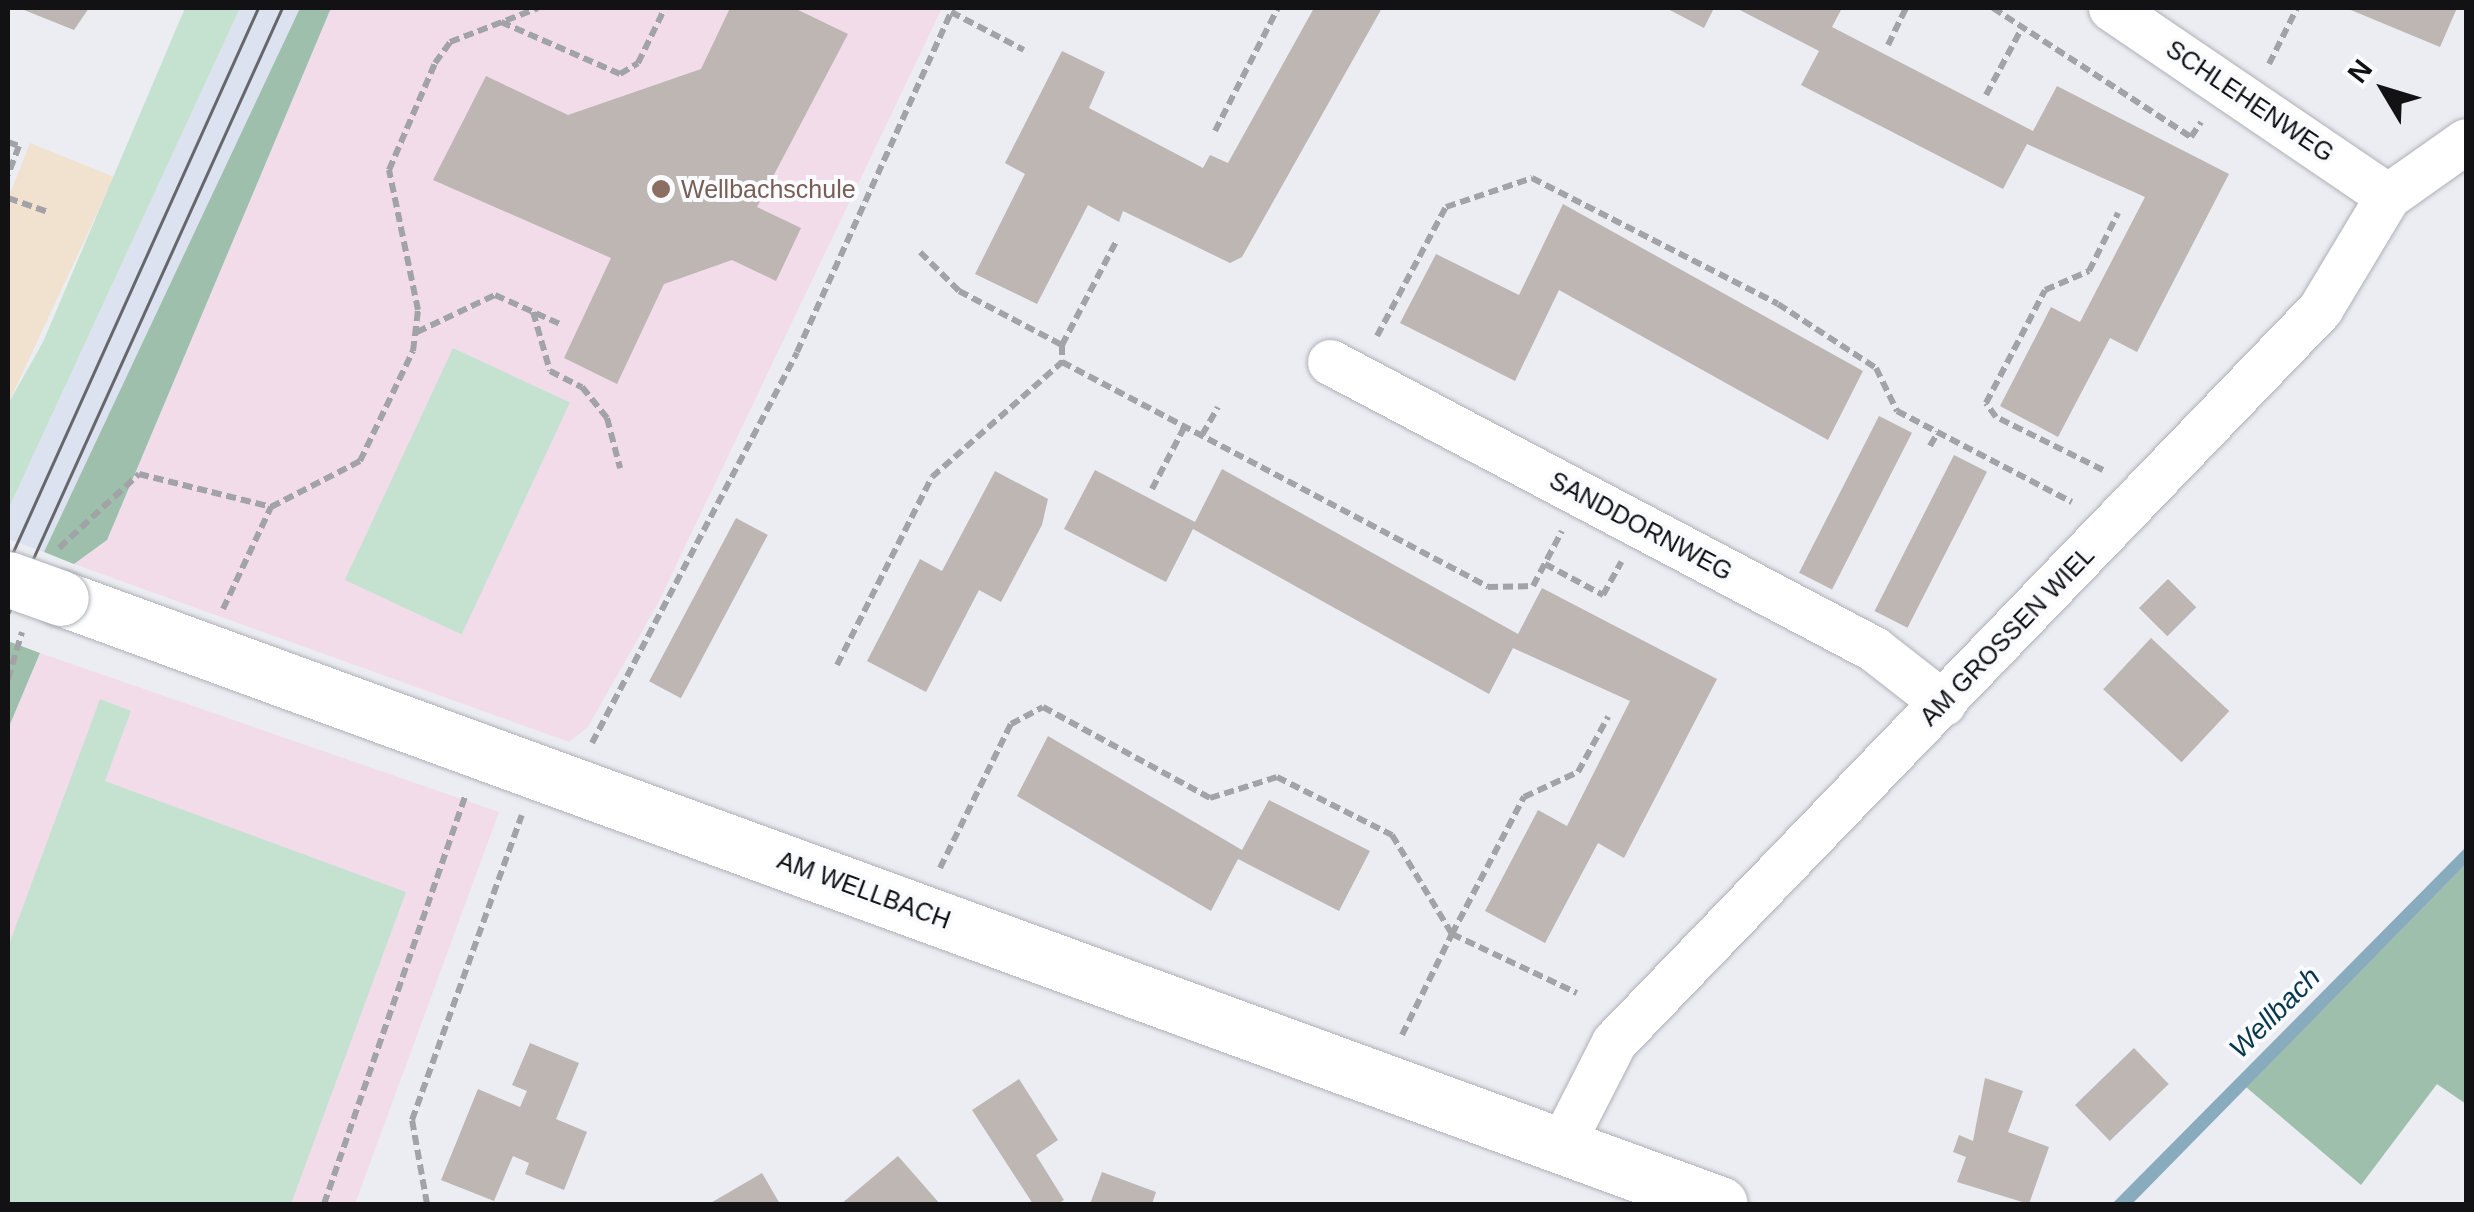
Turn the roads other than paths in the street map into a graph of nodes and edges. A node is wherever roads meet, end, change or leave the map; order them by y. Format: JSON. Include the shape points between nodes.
{"nodes":[{"id":1,"x":2111,"y":8,"type":"edge"},
{"id":2,"x":2466,"y":141,"type":"edge"},
{"id":3,"x":2388,"y":196,"type":"junction"},
{"id":4,"x":1343,"y":369,"type":"road end"},
{"id":5,"x":40,"y":578,"type":"edge"},
{"id":6,"x":1943,"y":704,"type":"junction"},
{"id":7,"x":1561,"y":1146,"type":"junction"},
{"id":8,"x":1720,"y":1204,"type":"edge"}],
"edges":[{"from":1,"to":3,"type":"street","name":"SCHLEHENWEG","via":[[2253,88]]},
{"from":2,"to":3,"type":"street","name":"AM GROSSEN WIEL"},
{"from":3,"to":6,"type":"street","name":"AM GROSSEN WIEL","via":[[2320,309]]},
{"from":4,"to":6,"type":"street","name":"SANDDORNWEG","via":[[1874,649]]},
{"from":5,"to":7,"type":"main road","name":"AM WELLBACH","via":[[208,652]]},
{"from":6,"to":7,"type":"street","name":"AM GROSSEN WIEL","via":[[1614,1042]]},
{"from":7,"to":8,"type":"main road","name":"AM WELLBACH"}]}
